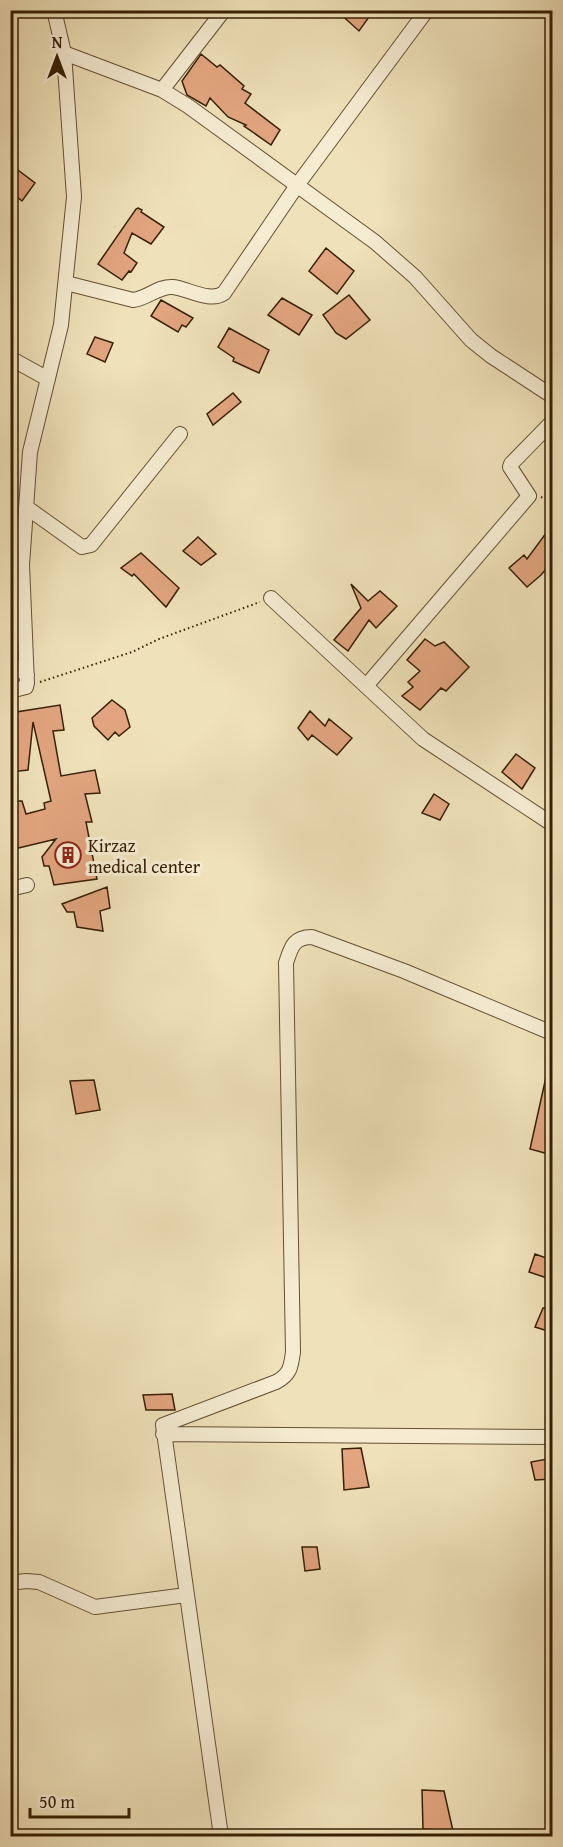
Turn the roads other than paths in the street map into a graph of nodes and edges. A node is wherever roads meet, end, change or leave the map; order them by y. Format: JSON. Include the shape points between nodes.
{"nodes":[{"id":1,"x":54,"y":10,"type":"edge"},
{"id":2,"x":224,"y":10,"type":"edge"},
{"id":3,"x":427,"y":10,"type":"edge"},
{"id":4,"x":64,"y":53,"type":"junction"},
{"id":5,"x":162,"y":90,"type":"junction"},
{"id":6,"x":298,"y":184,"type":"junction"},
{"id":7,"x":66,"y":283,"type":"junction"},
{"id":8,"x":10,"y":358,"type":"edge"},
{"id":9,"x":48,"y":379,"type":"junction"},
{"id":10,"x":552,"y":396,"type":"edge"},
{"id":11,"x":552,"y":422,"type":"edge"},
{"id":12,"x":180,"y":434,"type":"dead end"},
{"id":13,"x":26,"y":507,"type":"junction"},
{"id":14,"x":16,"y":562,"type":"edge"},
{"id":15,"x":271,"y":598,"type":"road end"},
{"id":16,"x":10,"y":663,"type":"edge"},
{"id":17,"x":27,"y":681,"type":"junction"},
{"id":18,"x":366,"y":686,"type":"junction"},
{"id":19,"x":10,"y":691,"type":"edge"},
{"id":20,"x":552,"y":824,"type":"edge"},
{"id":21,"x":27,"y":885,"type":"dead end"},
{"id":22,"x":10,"y":889,"type":"edge"},
{"id":23,"x":552,"y":1033,"type":"edge"},
{"id":24,"x":163,"y":1434,"type":"junction"},
{"id":25,"x":552,"y":1437,"type":"edge"},
{"id":26,"x":10,"y":1583,"type":"edge"},
{"id":27,"x":186,"y":1595,"type":"junction"},
{"id":28,"x":221,"y":1836,"type":"edge"}],
"edges":[{"from":1,"to":4,"type":"street"},
{"from":2,"to":5,"type":"street"},
{"from":3,"to":6,"type":"street"},
{"from":4,"to":5,"type":"street"},
{"from":4,"to":7,"type":"street","via":[[74,197]]},
{"from":5,"to":6,"type":"street"},
{"from":6,"to":7,"type":"street","via":[[218,298],[173,287],[133,300]]},
{"from":6,"to":10,"type":"street","via":[[383,249],[471,340]]},
{"from":7,"to":9,"type":"street","via":[[62,325]]},
{"from":8,"to":9,"type":"street"},
{"from":9,"to":13,"type":"street","via":[[30,452]]},
{"from":11,"to":18,"type":"street","via":[[510,467],[529,496]]},
{"from":12,"to":13,"type":"street","via":[[91,545],[82,547]]},
{"from":13,"to":14,"type":"street"},
{"from":14,"to":17,"type":"street"},
{"from":15,"to":18,"type":"street"},
{"from":16,"to":17,"type":"street"},
{"from":17,"to":19,"type":"street"},
{"from":18,"to":20,"type":"street","via":[[423,739]]},
{"from":21,"to":22,"type":"street"},
{"from":23,"to":24,"type":"street","via":[[404,971],[312,938],[296,940],[286,963],[291,1366],[289,1373],[276,1382],[163,1424]]},
{"from":24,"to":25,"type":"street"},
{"from":24,"to":27,"type":"street"},
{"from":26,"to":27,"type":"street","via":[[39,1582],[95,1606]]},
{"from":27,"to":28,"type":"street"}]}
